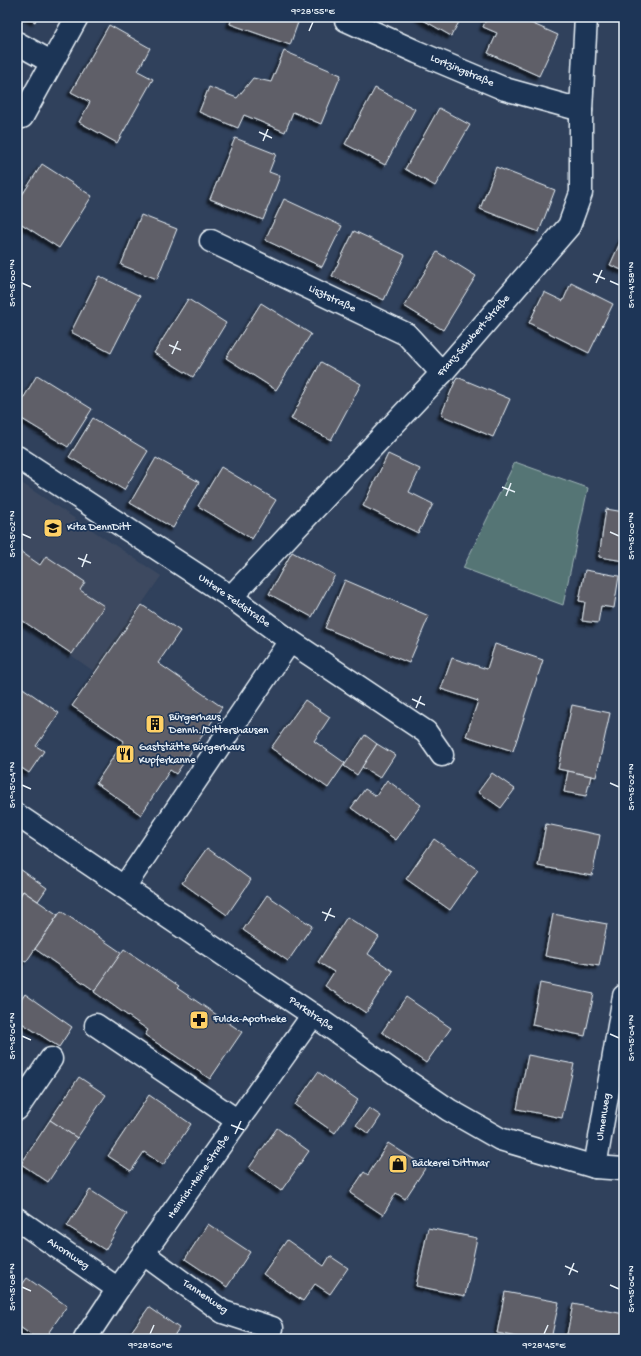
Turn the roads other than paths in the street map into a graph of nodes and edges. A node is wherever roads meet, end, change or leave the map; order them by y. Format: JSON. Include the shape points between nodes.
{"nodes":[{"id":1,"x":77,"y":17,"type":"edge"},
{"id":2,"x":586,"y":17,"type":"edge"},
{"id":3,"x":346,"y":20,"type":"dead end"},
{"id":4,"x":17,"y":44,"type":"edge"},
{"id":5,"x":51,"y":62,"type":"junction"},
{"id":6,"x":581,"y":110,"type":"junction"},
{"id":7,"x":22,"y":117,"type":"dead end"},
{"id":8,"x":211,"y":241,"type":"dead end"},
{"id":9,"x":442,"y":373,"type":"junction"},
{"id":10,"x":17,"y":457,"type":"edge"},
{"id":11,"x":231,"y":597,"type":"junction"},
{"id":12,"x":290,"y":641,"type":"junction"},
{"id":13,"x":442,"y":755,"type":"dead end"},
{"id":14,"x":17,"y":815,"type":"edge"},
{"id":15,"x":124,"y":887,"type":"junction"},
{"id":16,"x":624,"y":996,"type":"edge"},
{"id":17,"x":314,"y":1015,"type":"junction"},
{"id":18,"x":96,"y":1025,"type":"dead end"},
{"id":19,"x":51,"y":1058,"type":"dead end"},
{"id":20,"x":17,"y":1109,"type":"edge"},
{"id":21,"x":238,"y":1121,"type":"junction"},
{"id":22,"x":595,"y":1167,"type":"junction"},
{"id":23,"x":624,"y":1169,"type":"edge"},
{"id":24,"x":17,"y":1219,"type":"edge"},
{"id":25,"x":144,"y":1254,"type":"junction"},
{"id":26,"x":118,"y":1289,"type":"junction"},
{"id":27,"x":272,"y":1328,"type":"dead end"},
{"id":28,"x":85,"y":1339,"type":"edge"}],
"edges":[{"from":1,"to":5,"type":"street"},
{"from":2,"to":6,"type":"street","name":"Franz-Schubert-Straße"},
{"from":3,"to":6,"type":"street","name":"Lortzingstraße","via":[[505,89]]},
{"from":4,"to":5,"type":"street"},
{"from":5,"to":7,"type":"street"},
{"from":6,"to":9,"type":"street","name":"Franz-Schubert-Straße","via":[[581,193],[569,226]]},
{"from":8,"to":9,"type":"street","name":"Lisztstraße","via":[[406,334]]},
{"from":9,"to":11,"type":"street","name":"Franz-Schubert-Straße"},
{"from":10,"to":11,"type":"street","name":"Untere Feldstraße"},
{"from":11,"to":12,"type":"street","name":"Untere Feldstraße"},
{"from":12,"to":13,"type":"street","name":"Untere Feldstraße","via":[[426,732]]},
{"from":12,"to":15,"type":"street"},
{"from":14,"to":15,"type":"street","name":"Parkstraße"},
{"from":15,"to":17,"type":"street","name":"Parkstraße"},
{"from":16,"to":22,"type":"street","name":"Ulmenweg"},
{"from":17,"to":21,"type":"street","name":"Heinrich-Heine-Straße"},
{"from":17,"to":22,"type":"street","name":"Parkstraße","via":[[449,1110],[500,1139]]},
{"from":18,"to":21,"type":"street"},
{"from":19,"to":20,"type":"street"},
{"from":21,"to":25,"type":"street","name":"Heinrich-Heine-Straße"},
{"from":22,"to":23,"type":"street","name":"Parkstraße"},
{"from":24,"to":26,"type":"street","name":"Ahornweg"},
{"from":25,"to":26,"type":"street","name":"Heinrich-Heine-Straße"},
{"from":25,"to":27,"type":"street","name":"Tannenweg","via":[[223,1312]]},
{"from":26,"to":28,"type":"street","name":"Heinrich-Heine-Straße"}]}
